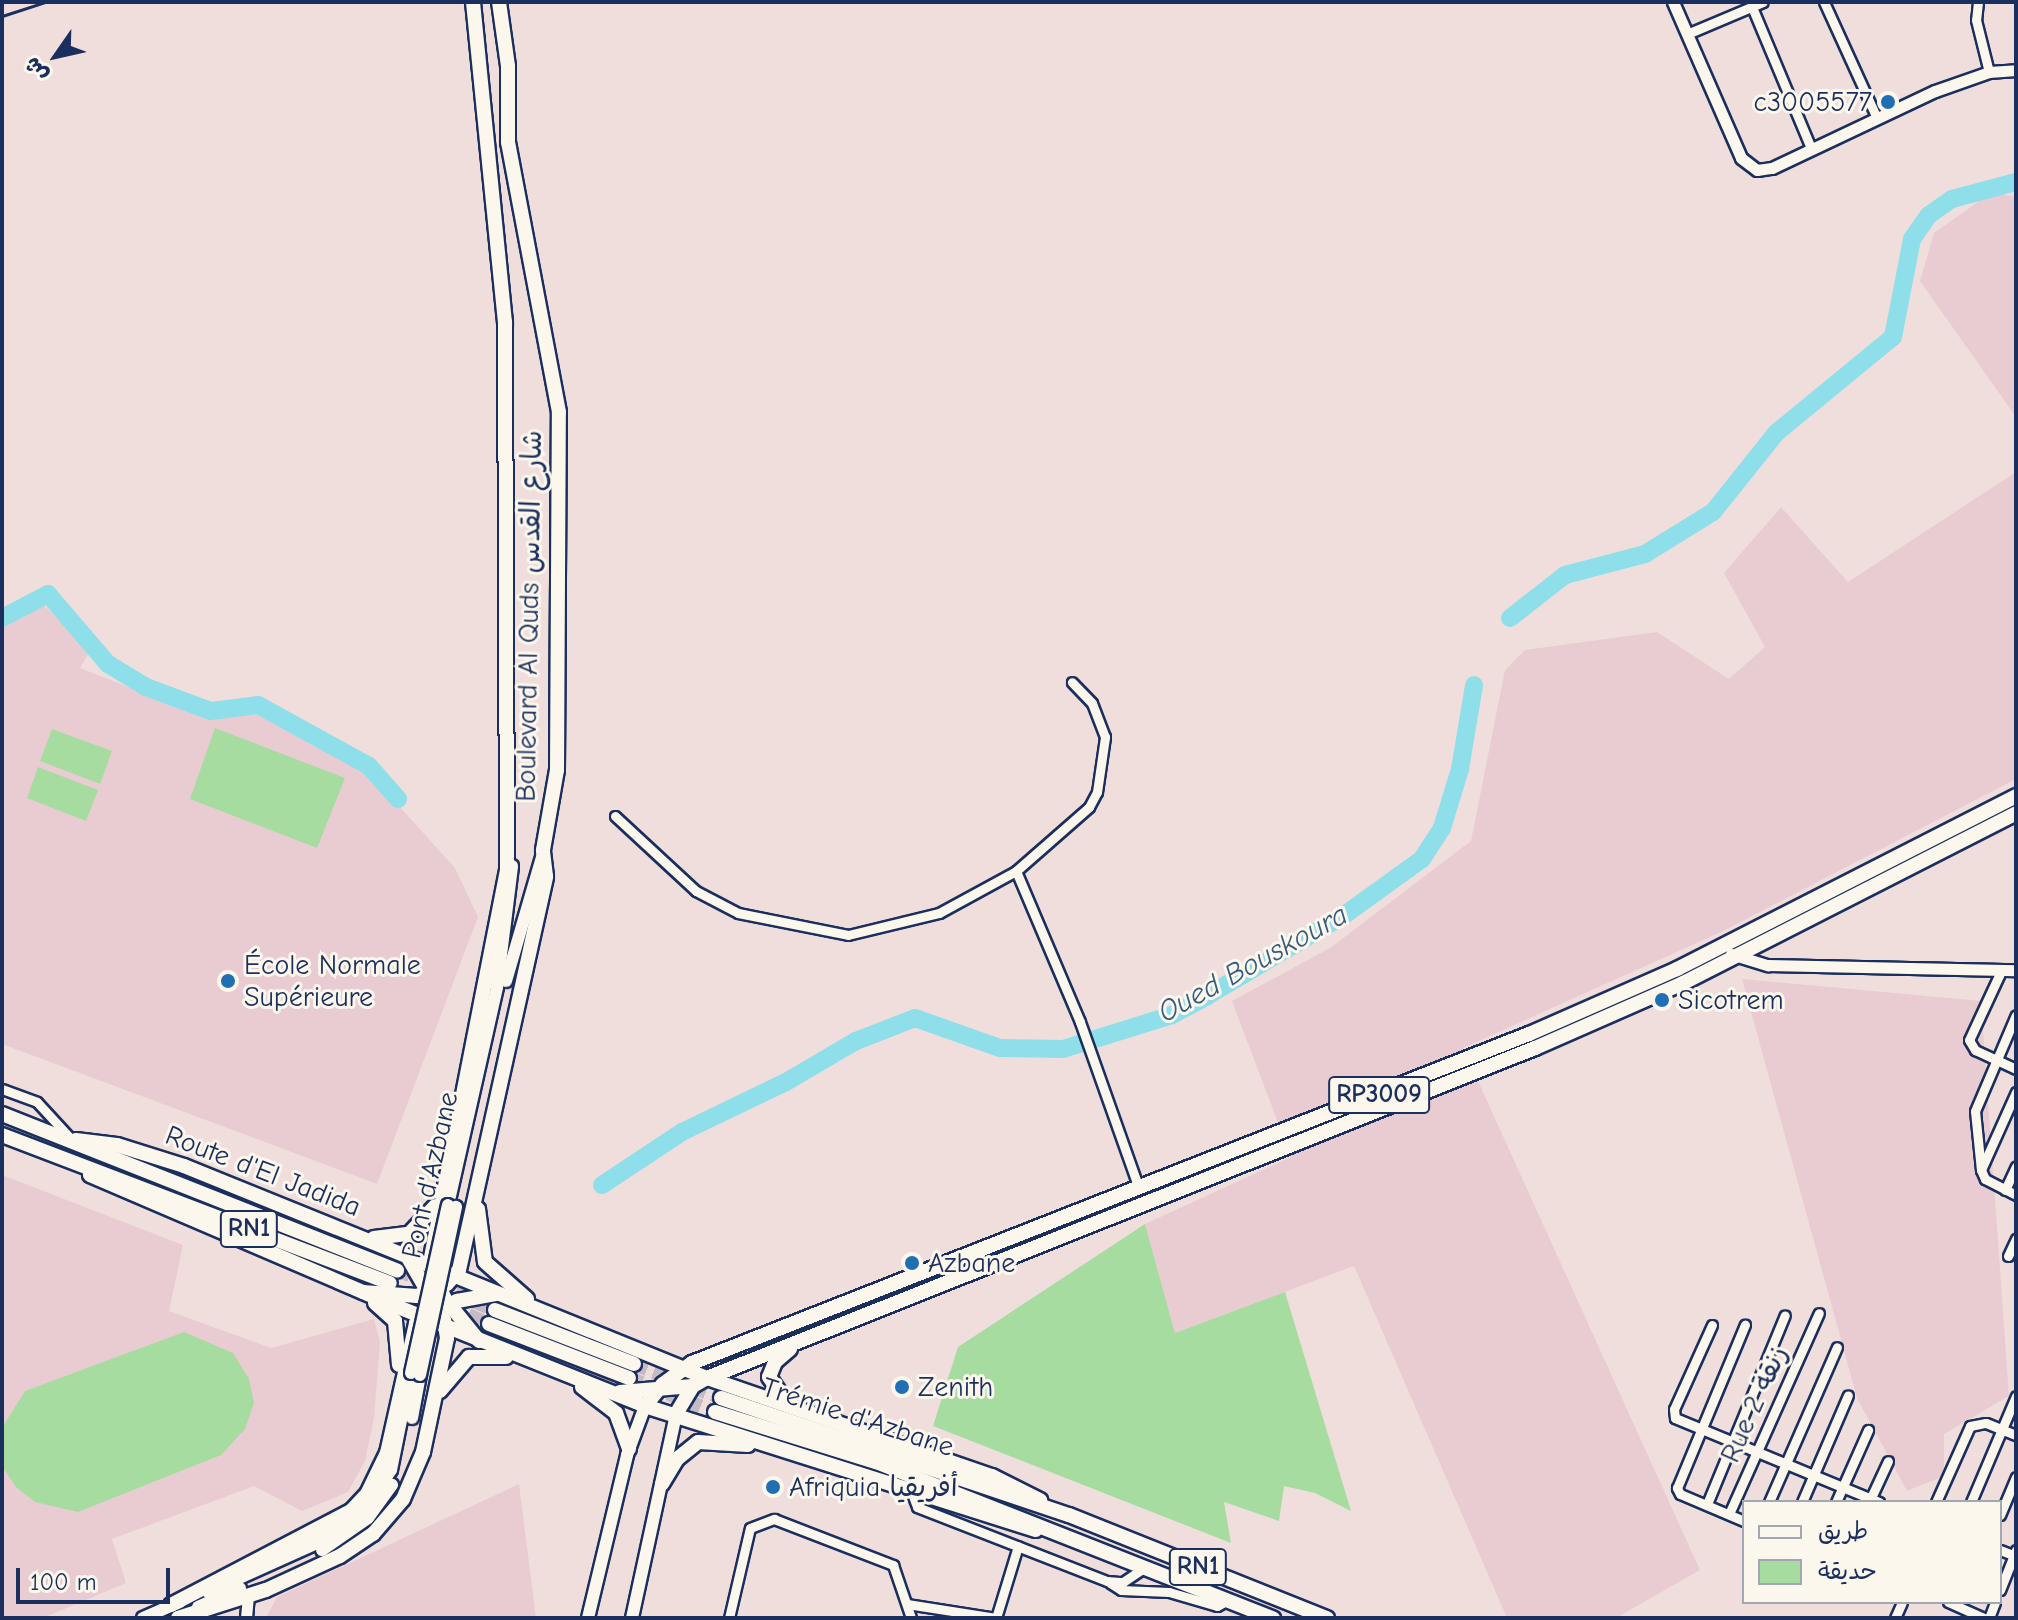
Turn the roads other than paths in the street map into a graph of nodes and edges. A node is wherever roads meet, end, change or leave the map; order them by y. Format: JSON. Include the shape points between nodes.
{"nodes":[{"id":1,"x":473,"y":2,"type":"edge"},
{"id":2,"x":499,"y":2,"type":"edge"},
{"id":3,"x":1673,"y":2,"type":"edge"},
{"id":4,"x":1763,"y":2,"type":"edge"},
{"id":5,"x":1824,"y":2,"type":"edge"},
{"id":6,"x":1978,"y":2,"type":"edge"},
{"id":7,"x":1752,"y":7,"type":"junction"},
{"id":8,"x":1687,"y":34,"type":"junction"},
{"id":9,"x":2016,"y":70,"type":"edge"},
{"id":10,"x":1989,"y":72,"type":"junction"},
{"id":11,"x":1876,"y":116,"type":"junction"},
{"id":12,"x":1811,"y":148,"type":"junction"},
{"id":13,"x":1072,"y":682,"type":"dead end"},
{"id":14,"x":509,"y":787,"type":"junction"},
{"id":15,"x":2016,"y":796,"type":"edge"},
{"id":16,"x":2016,"y":813,"type":"edge"},
{"id":17,"x":615,"y":816,"type":"dead end"},
{"id":18,"x":543,"y":850,"type":"junction"},
{"id":19,"x":1016,"y":871,"type":"junction"},
{"id":20,"x":1720,"y":947,"type":"junction"},
{"id":21,"x":1735,"y":957,"type":"junction"},
{"id":22,"x":2002,"y":969,"type":"junction"},
{"id":23,"x":2016,"y":970,"type":"edge"},
{"id":24,"x":500,"y":988,"type":"junction"},
{"id":25,"x":2016,"y":1015,"type":"edge"},
{"id":26,"x":1997,"y":1059,"type":"junction"},
{"id":27,"x":2016,"y":1069,"type":"edge"},
{"id":28,"x":2,"y":1089,"type":"edge"},
{"id":29,"x":2016,"y":1092,"type":"edge"},
{"id":30,"x":2,"y":1114,"type":"edge"},
{"id":31,"x":2,"y":1135,"type":"edge"},
{"id":32,"x":72,"y":1140,"type":"junction"},
{"id":33,"x":49,"y":1152,"type":"junction"},
{"id":34,"x":2016,"y":1166,"type":"edge"},
{"id":35,"x":1981,"y":1170,"type":"junction"},
{"id":36,"x":478,"y":1179,"type":"junction"},
{"id":37,"x":1139,"y":1189,"type":"junction"},
{"id":38,"x":2005,"y":1190,"type":"junction"},
{"id":39,"x":2016,"y":1195,"type":"edge"},
{"id":40,"x":448,"y":1203,"type":"junction"},
{"id":41,"x":364,"y":1237,"type":"junction"},
{"id":42,"x":2016,"y":1239,"type":"edge"},
{"id":43,"x":2008,"y":1256,"type":"dead end"},
{"id":44,"x":409,"y":1258,"type":"junction"},
{"id":45,"x":430,"y":1264,"type":"junction"},
{"id":46,"x":457,"y":1275,"type":"junction"},
{"id":47,"x":434,"y":1291,"type":"junction"},
{"id":48,"x":363,"y":1292,"type":"junction"},
{"id":49,"x":499,"y":1294,"type":"junction"},
{"id":50,"x":477,"y":1295,"type":"junction"},
{"id":51,"x":401,"y":1296,"type":"junction"},
{"id":52,"x":444,"y":1307,"type":"junction"},
{"id":53,"x":1819,"y":1313,"type":"dead end"},
{"id":54,"x":1785,"y":1315,"type":"dead end"},
{"id":55,"x":551,"y":1316,"type":"junction"},
{"id":56,"x":492,"y":1317,"type":"tunnel mouth"},
{"id":57,"x":423,"y":1318,"type":"junction"},
{"id":58,"x":1712,"y":1325,"type":"dead end"},
{"id":59,"x":1745,"y":1325,"type":"dead end"},
{"id":60,"x":447,"y":1327,"type":"junction"},
{"id":61,"x":810,"y":1335,"type":"junction"},
{"id":62,"x":479,"y":1341,"type":"junction"},
{"id":63,"x":1837,"y":1347,"type":"dead end"},
{"id":64,"x":723,"y":1350,"type":"junction"},
{"id":65,"x":656,"y":1356,"type":"junction"},
{"id":66,"x":537,"y":1363,"type":"junction"},
{"id":67,"x":558,"y":1371,"type":"junction"},
{"id":68,"x":631,"y":1371,"type":"tunnel mouth"},
{"id":69,"x":695,"y":1376,"type":"junction"},
{"id":70,"x":665,"y":1387,"type":"junction"},
{"id":71,"x":611,"y":1392,"type":"junction"},
{"id":72,"x":1848,"y":1395,"type":"dead end"},
{"id":73,"x":2016,"y":1396,"type":"edge"},
{"id":74,"x":434,"y":1402,"type":"junction"},
{"id":75,"x":645,"y":1406,"type":"junction"},
{"id":76,"x":792,"y":1408,"type":"junction"},
{"id":77,"x":396,"y":1410,"type":"junction"},
{"id":78,"x":676,"y":1414,"type":"junction"},
{"id":79,"x":703,"y":1423,"type":"junction"},
{"id":80,"x":1702,"y":1429,"type":"junction"},
{"id":81,"x":2001,"y":1429,"type":"junction"},
{"id":82,"x":1868,"y":1430,"type":"dead end"},
{"id":83,"x":2016,"y":1435,"type":"edge"},
{"id":84,"x":1730,"y":1441,"type":"junction"},
{"id":85,"x":764,"y":1446,"type":"junction"},
{"id":86,"x":629,"y":1449,"type":"junction"},
{"id":87,"x":1756,"y":1451,"type":"junction"},
{"id":88,"x":1888,"y":1461,"type":"dead end"},
{"id":89,"x":1786,"y":1463,"type":"junction"},
{"id":90,"x":1812,"y":1473,"type":"junction"},
{"id":91,"x":2016,"y":1477,"type":"edge"},
{"id":92,"x":662,"y":1484,"type":"junction"},
{"id":93,"x":1843,"y":1487,"type":"junction"},
{"id":94,"x":911,"y":1491,"type":"junction"},
{"id":95,"x":1770,"y":1500,"type":"edge"},
{"id":96,"x":1803,"y":1500,"type":"edge"},
{"id":97,"x":1837,"y":1500,"type":"edge"},
{"id":98,"x":1871,"y":1500,"type":"edge"},
{"id":99,"x":1873,"y":1500,"type":"edge"},
{"id":100,"x":1937,"y":1500,"type":"edge"},
{"id":101,"x":1972,"y":1500,"type":"edge"},
{"id":102,"x":1707,"y":1504,"type":"junction"},
{"id":103,"x":2002,"y":1510,"type":"edge"},
{"id":104,"x":1729,"y":1514,"type":"junction"},
{"id":105,"x":1069,"y":1515,"type":"junction"},
{"id":106,"x":1742,"y":1520,"type":"edge"},
{"id":107,"x":1063,"y":1536,"type":"junction"},
{"id":108,"x":1018,"y":1546,"type":"junction"},
{"id":109,"x":2015,"y":1554,"type":"edge"},
{"id":110,"x":1144,"y":1568,"type":"junction"},
{"id":111,"x":1107,"y":1581,"type":"junction"},
{"id":112,"x":2002,"y":1585,"type":"edge"},
{"id":113,"x":248,"y":1596,"type":"junction"},
{"id":114,"x":1228,"y":1600,"type":"junction"},
{"id":115,"x":907,"y":1604,"type":"junction"},
{"id":116,"x":1961,"y":1605,"type":"edge"},
{"id":117,"x":176,"y":1614,"type":"edge"},
{"id":118,"x":143,"y":1618,"type":"edge"},
{"id":119,"x":246,"y":1618,"type":"edge"},
{"id":120,"x":588,"y":1618,"type":"edge"},
{"id":121,"x":632,"y":1618,"type":"edge"},
{"id":122,"x":729,"y":1618,"type":"edge"},
{"id":123,"x":911,"y":1618,"type":"edge"},
{"id":124,"x":996,"y":1618,"type":"edge"},
{"id":125,"x":1273,"y":1618,"type":"edge"},
{"id":126,"x":1327,"y":1618,"type":"edge"},
{"id":127,"x":1987,"y":1618,"type":"edge"}],
"edges":[{"from":1,"to":14,"type":"main road","name":"Boulevard Al Quds شارع القدس","via":[[505,322]]},
{"from":2,"to":18,"type":"main road","name":"Boulevard Al Quds شارع القدس","via":[[508,66],[508,142],[559,412],[557,770]]},
{"from":3,"to":8,"type":"street"},
{"from":4,"to":7,"type":"street"},
{"from":5,"to":11,"type":"street"},
{"from":6,"to":10,"type":"street","via":[[1976,20]]},
{"from":7,"to":8,"type":"street"},
{"from":7,"to":12,"type":"street"},
{"from":8,"to":12,"type":"street","via":[[1749,166],[1772,168]]},
{"from":9,"to":10,"type":"street"},
{"from":10,"to":11,"type":"street"},
{"from":11,"to":12,"type":"street"},
{"from":13,"to":19,"type":"street","via":[[1092,703],[1105,737],[1097,792],[1079,819]]},
{"from":14,"to":24,"type":"main road","via":[[512,875]]},
{"from":14,"to":40,"type":"main road","name":"Boulevard Al Quds شارع القدس","via":[[507,870],[499,925]]},
{"from":15,"to":20,"type":"main road","number":"RP3009"},
{"from":16,"to":21,"type":"main road","number":"RP3009"},
{"from":17,"to":19,"type":"street","via":[[696,891],[719,905],[829,934],[848,935],[939,913]]},
{"from":18,"to":24,"type":"main road"},
{"from":18,"to":36,"type":"main road","name":"Boulevard Al Quds شارع القدس","via":[[546,876]]},
{"from":19,"to":37,"type":"street","via":[[1080,1022]]},
{"from":20,"to":21,"type":"street"},
{"from":20,"to":37,"type":"main road","number":"RP3009","via":[[1529,1034]]},
{"from":21,"to":22,"type":"street","via":[[1768,965]]},
{"from":21,"to":61,"type":"main road","number":"RP3009","via":[[1535,1048]]},
{"from":22,"to":23,"type":"street"},
{"from":22,"to":26,"type":"street","via":[[1969,1040],[1975,1050]]},
{"from":24,"to":40,"type":"main road","name":"Pont d'Azbane"},
{"from":25,"to":26,"type":"street"},
{"from":26,"to":27,"type":"street"},
{"from":26,"to":35,"type":"street","via":[[1975,1111]]},
{"from":28,"to":32,"type":"street","via":[[37,1102]]},
{"from":29,"to":35,"type":"street"},
{"from":30,"to":32,"type":"main road","name":"Route d'El Jadida","number":"RN1"},
{"from":31,"to":33,"type":"main road","number":"RN1"},
{"from":32,"to":33,"type":"main road","number":"RN1","via":[[393,1277]]},
{"from":32,"to":41,"type":"main road","name":"Route d'El Jadida","via":[[117,1145],[184,1166]]},
{"from":33,"to":48,"type":"main road","via":[[138,1198]]},
{"from":34,"to":38,"type":"street"},
{"from":35,"to":38,"type":"street"},
{"from":36,"to":46,"type":"main road","name":"Boulevard Al Quds شارع القدس"},
{"from":36,"to":55,"type":"main road","via":[[479,1246],[485,1262]]},
{"from":37,"to":64,"type":"main road","number":"RP3009"},
{"from":38,"to":39,"type":"street"},
{"from":40,"to":41,"type":"main road","via":[[409,1234]]},
{"from":40,"to":45,"type":"main road","name":"Boulevard Al Quds شارع القدس"},
{"from":40,"to":117,"type":"main road","name":"Pont d'Azbane","bridge":true,"via":[[391,1470],[362,1512],[317,1543]]},
{"from":41,"to":44,"type":"main road","name":"Route d'El Jadida"},
{"from":42,"to":43,"type":"street"},
{"from":44,"to":45,"type":"main road","name":"Route d'El Jadida"},
{"from":44,"to":47,"type":"main road"},
{"from":44,"to":51,"type":"main road","via":[[415,1281]]},
{"from":45,"to":46,"type":"main road","name":"Route d'El Jadida"},
{"from":45,"to":47,"type":"main road"},
{"from":46,"to":47,"type":"main road"},
{"from":46,"to":49,"type":"main road","name":"Route d'El Jadida"},
{"from":47,"to":51,"type":"main road"},
{"from":47,"to":52,"type":"main road"},
{"from":48,"to":51,"type":"main road"},
{"from":48,"to":57,"type":"main road"},
{"from":48,"to":77,"type":"main road","via":[[386,1311],[399,1336]]},
{"from":49,"to":50,"type":"main road"},
{"from":49,"to":55,"type":"main road","name":"Route d'El Jadida"},
{"from":50,"to":52,"type":"main road"},
{"from":50,"to":62,"type":"main road","via":[[466,1315]]},
{"from":52,"to":57,"type":"main road"},
{"from":52,"to":60,"type":"main road"},
{"from":52,"to":62,"type":"main road"},
{"from":53,"to":87,"type":"street","name":"Rue 2 زنقة"},
{"from":54,"to":84,"type":"street"},
{"from":55,"to":65,"type":"main road","name":"Route d'El Jadida"},
{"from":56,"to":68,"type":"main road"},
{"from":57,"to":60,"type":"main road"},
{"from":57,"to":77,"type":"main road","via":[[414,1327]]},
{"from":58,"to":80,"type":"street","via":[[1674,1409],[1675,1418]]},
{"from":59,"to":80,"type":"street"},
{"from":60,"to":62,"type":"main road"},
{"from":60,"to":74,"type":"main road"},
{"from":61,"to":69,"type":"main road","number":"RP3009"},
{"from":61,"to":76,"type":"main road","via":[[781,1355],[770,1370],[772,1387]]},
{"from":62,"to":66,"type":"main road"},
{"from":63,"to":89,"type":"street"},
{"from":64,"to":65,"type":"main road"},
{"from":64,"to":69,"type":"main road"},
{"from":65,"to":69,"type":"main road","name":"Route d'El Jadida"},
{"from":65,"to":70,"type":"main road"},
{"from":66,"to":67,"type":"main road"},
{"from":66,"to":74,"type":"main road","via":[[495,1355],[469,1357],[457,1365]]},
{"from":67,"to":71,"type":"main road"},
{"from":67,"to":86,"type":"main road","via":[[611,1407]]},
{"from":69,"to":70,"type":"main road"},
{"from":69,"to":76,"type":"main road","name":"Route d'El Jadida"},
{"from":69,"to":78,"type":"main road"},
{"from":69,"to":79,"type":"main road","via":[[693,1405]]},
{"from":70,"to":71,"type":"main road"},
{"from":70,"to":75,"type":"main road"},
{"from":70,"to":78,"type":"main road"},
{"from":71,"to":75,"type":"main road"},
{"from":72,"to":90,"type":"street"},
{"from":73,"to":81,"type":"street"},
{"from":74,"to":113,"type":"main road","via":[[414,1478],[390,1517],[340,1556]]},
{"from":75,"to":78,"type":"main road"},
{"from":75,"to":86,"type":"main road"},
{"from":76,"to":105,"type":"main road","name":"Route d'El Jadida","via":[[992,1476]]},
{"from":77,"to":117,"type":"main road","via":[[378,1473],[351,1511]]},
{"from":78,"to":79,"type":"main road"},
{"from":78,"to":92,"type":"main road"},
{"from":79,"to":85,"type":"main road"},
{"from":80,"to":84,"type":"street"},
{"from":80,"to":102,"type":"street","via":[[1677,1488]]},
{"from":81,"to":83,"type":"street"},
{"from":81,"to":100,"type":"street","via":[[1981,1422],[1970,1426]]},
{"from":81,"to":101,"type":"street"},
{"from":82,"to":93,"type":"street"},
{"from":84,"to":87,"type":"street"},
{"from":84,"to":102,"type":"street"},
{"from":85,"to":92,"type":"main road","via":[[698,1442],[677,1459]]},
{"from":85,"to":94,"type":"main road"},
{"from":86,"to":120,"type":"main road"},
{"from":87,"to":89,"type":"street"},
{"from":87,"to":104,"type":"street","name":"Rue 2 زنقة"},
{"from":88,"to":99,"type":"street"},
{"from":89,"to":90,"type":"street"},
{"from":89,"to":95,"type":"street"},
{"from":90,"to":93,"type":"street"},
{"from":90,"to":96,"type":"street"},
{"from":91,"to":103,"type":"street"},
{"from":92,"to":121,"type":"main road"},
{"from":93,"to":97,"type":"street"},
{"from":93,"to":98,"type":"street"},
{"from":94,"to":107,"type":"main road","via":[[994,1520]]},
{"from":94,"to":108,"type":"street","via":[[917,1507]]},
{"from":102,"to":104,"type":"street"},
{"from":104,"to":106,"type":"street"},
{"from":105,"to":107,"type":"main road","name":"Trémie d'Azbane","number":"RN1","via":[[874,1448],[718,1405]]},
{"from":105,"to":126,"type":"main road","number":"RN1"},
{"from":107,"to":110,"type":"main road","number":"RN1"},
{"from":108,"to":111,"type":"street"},
{"from":108,"to":124,"type":"street"},
{"from":109,"to":112,"type":"street"},
{"from":110,"to":111,"type":"street","via":[[1123,1582]]},
{"from":110,"to":114,"type":"main road","number":"RN1"},
{"from":111,"to":114,"type":"street","via":[[1146,1594],[1169,1592],[1217,1606]]},
{"from":113,"to":117,"type":"main road"},
{"from":113,"to":119,"type":"street"},
{"from":114,"to":125,"type":"main road","number":"RN1"},
{"from":115,"to":122,"type":"street","via":[[893,1565],[762,1519],[750,1528]]},
{"from":115,"to":123,"type":"street"},
{"from":115,"to":124,"type":"street"},
{"from":116,"to":127,"type":"street"},
{"from":117,"to":118,"type":"main road","name":"Pont d'Azbane"}]}
